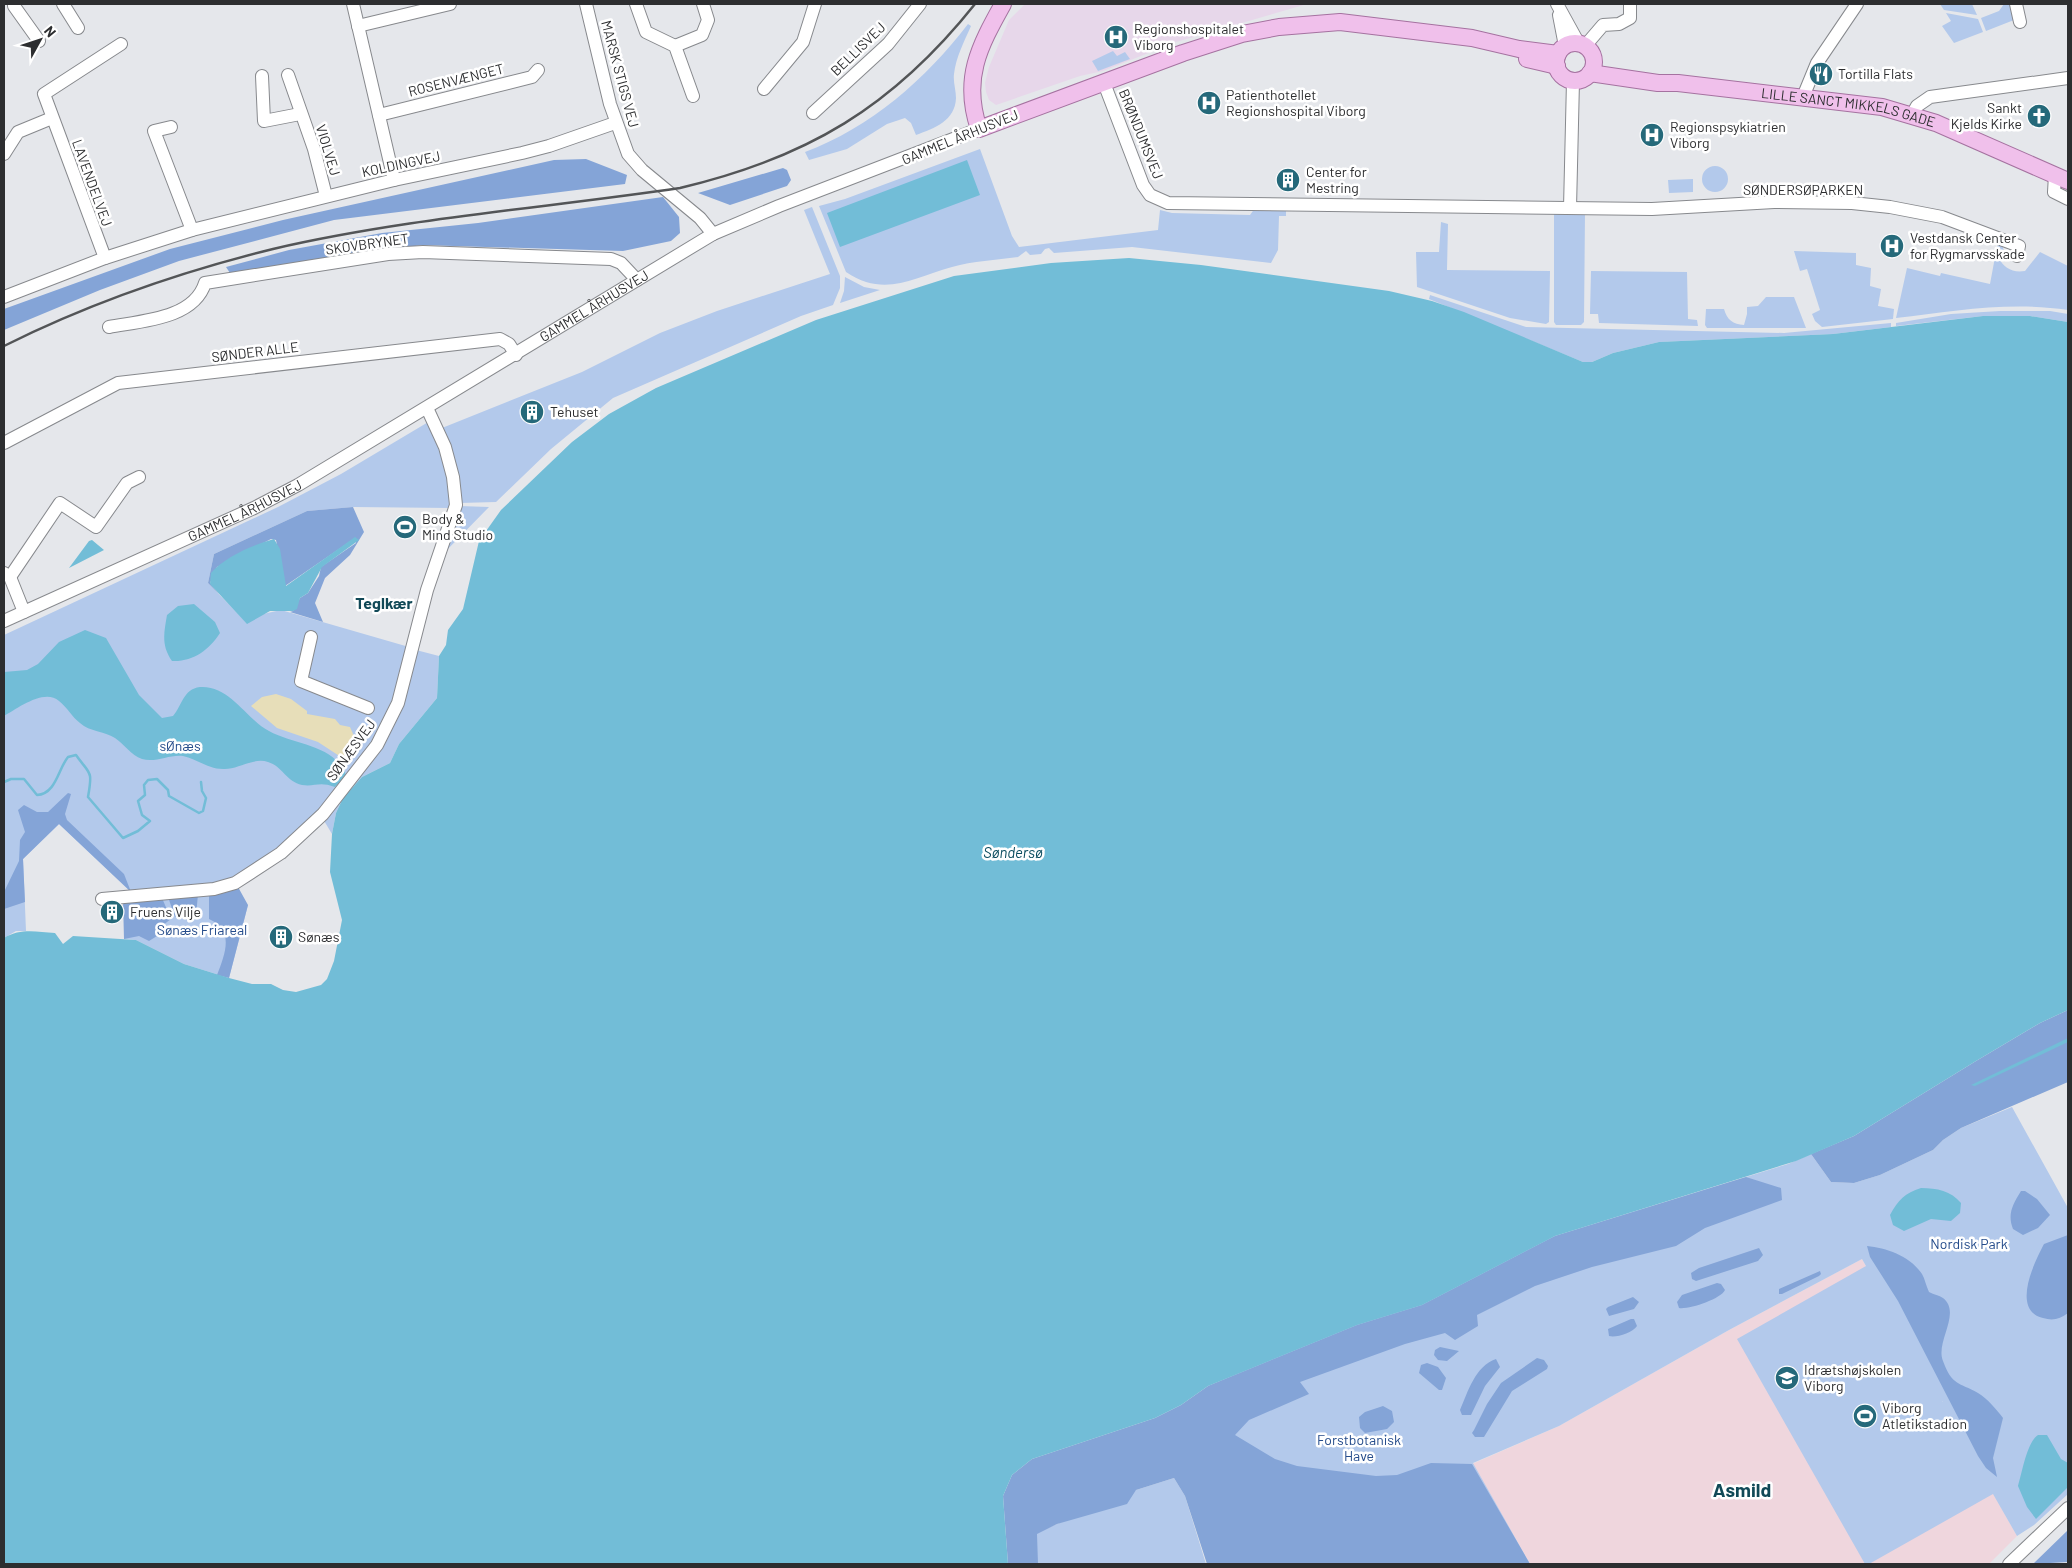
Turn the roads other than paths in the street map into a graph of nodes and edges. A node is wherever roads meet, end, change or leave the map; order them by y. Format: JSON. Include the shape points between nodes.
{"nodes":[{"id":1,"x":63,"y":4,"type":"edge"},
{"id":2,"x":353,"y":4,"type":"edge"},
{"id":3,"x":450,"y":4,"type":"edge"},
{"id":4,"x":586,"y":4,"type":"edge"},
{"id":5,"x":636,"y":4,"type":"edge"},
{"id":6,"x":703,"y":4,"type":"edge"},
{"id":7,"x":816,"y":4,"type":"edge"},
{"id":8,"x":920,"y":4,"type":"edge"},
{"id":9,"x":1003,"y":4,"type":"edge"},
{"id":10,"x":1630,"y":4,"type":"edge"},
{"id":11,"x":1856,"y":4,"type":"edge"},
{"id":12,"x":2016,"y":4,"type":"edge"},
{"id":13,"x":12,"y":6,"type":"edge"},
{"id":14,"x":1557,"y":6,"type":"edge"},
{"id":15,"x":2020,"y":22,"type":"dead end"},
{"id":16,"x":358,"y":26,"type":"junction"},
{"id":17,"x":78,"y":28,"type":"dead end"},
{"id":18,"x":39,"y":40,"type":"dead end"},
{"id":19,"x":121,"y":44,"type":"dead end"},
{"id":20,"x":674,"y":46,"type":"junction"},
{"id":21,"x":1569,"y":51,"type":"junction"},
{"id":22,"x":1592,"y":67,"type":"junction"},
{"id":23,"x":538,"y":70,"type":"dead end"},
{"id":24,"x":288,"y":75,"type":"dead end"},
{"id":25,"x":262,"y":76,"type":"dead end"},
{"id":26,"x":2068,"y":78,"type":"edge"},
{"id":27,"x":1572,"y":81,"type":"junction"},
{"id":28,"x":1104,"y":83,"type":"junction"},
{"id":29,"x":764,"y":89,"type":"dead end"},
{"id":30,"x":693,"y":96,"type":"dead end"},
{"id":31,"x":1804,"y":97,"type":"junction"},
{"id":32,"x":813,"y":113,"type":"dead end"},
{"id":33,"x":300,"y":114,"type":"junction"},
{"id":34,"x":379,"y":115,"type":"junction"},
{"id":35,"x":1912,"y":115,"type":"junction"},
{"id":36,"x":52,"y":118,"type":"junction"},
{"id":37,"x":615,"y":123,"type":"junction"},
{"id":38,"x":171,"y":127,"type":"dead end"},
{"id":39,"x":979,"y":129,"type":"junction"},
{"id":40,"x":4,"y":154,"type":"edge"},
{"id":41,"x":2062,"y":178,"type":"edge"},
{"id":42,"x":394,"y":180,"type":"junction"},
{"id":43,"x":326,"y":196,"type":"junction"},
{"id":44,"x":2068,"y":199,"type":"edge"},
{"id":45,"x":1240,"y":205,"type":"joint"},
{"id":46,"x":1570,"y":208,"type":"junction"},
{"id":47,"x":192,"y":230,"type":"junction"},
{"id":48,"x":713,"y":234,"type":"junction"},
{"id":49,"x":2017,"y":256,"type":"dead end"},
{"id":50,"x":104,"y":258,"type":"junction"},
{"id":51,"x":638,"y":280,"type":"junction"},
{"id":52,"x":4,"y":297,"type":"edge"},
{"id":53,"x":109,"y":327,"type":"dead end"},
{"id":54,"x":516,"y":355,"type":"junction"},
{"id":55,"x":427,"y":408,"type":"junction"},
{"id":56,"x":4,"y":443,"type":"edge"},
{"id":57,"x":139,"y":477,"type":"dead end"},
{"id":58,"x":7,"y":575,"type":"edge"},
{"id":59,"x":24,"y":612,"type":"junction"},
{"id":60,"x":4,"y":621,"type":"edge"},
{"id":61,"x":311,"y":637,"type":"dead end"},
{"id":62,"x":368,"y":708,"type":"dead end"},
{"id":63,"x":102,"y":899,"type":"dead end"},
{"id":64,"x":2068,"y":1508,"type":"edge"},
{"id":65,"x":2009,"y":1564,"type":"edge"}],
"edges":[{"from":1,"to":17,"type":"street"},
{"from":2,"to":16,"type":"street"},
{"from":3,"to":16,"type":"street"},
{"from":4,"to":37,"type":"street","name":"MARSK STIGS VEJ"},
{"from":5,"to":20,"type":"street","via":[[646,32]]},
{"from":6,"to":20,"type":"street","via":[[708,20],[702,35]]},
{"from":7,"to":29,"type":"street","via":[[803,42]]},
{"from":8,"to":32,"type":"street","name":"BELLISVEJ","via":[[888,44]]},
{"from":9,"to":39,"type":"main road","via":[[974,64],[971,85],[973,112]]},
{"from":10,"to":21,"type":"street","via":[[1630,18],[1626,22],[1603,24]]},
{"from":11,"to":31,"type":"street","via":[[1817,63]]},
{"from":12,"to":15,"type":"street"},
{"from":13,"to":18,"type":"street"},
{"from":14,"to":21,"type":"street"},
{"from":16,"to":34,"type":"street"},
{"from":19,"to":36,"type":"street","name":"LAVENDELVEJ","via":[[44,94]]},
{"from":20,"to":30,"type":"street"},
{"from":21,"to":22,"type":"main road","via":[[1590,50]]},
{"from":21,"to":27,"type":"main road","via":[[1562,76]]},
{"from":21,"to":28,"type":"main road","name":"GAMMEL ÅRHUSVEJ","via":[[1519,49],[1472,38],[1340,22],[1278,27],[1242,34]]},
{"from":22,"to":27,"type":"main road","via":[[1584,78]]},
{"from":22,"to":31,"type":"main road","name":"LILLE SANCT MIKKELS GADE","via":[[1658,83]]},
{"from":23,"to":34,"type":"street","name":"ROSENVÆNGET","via":[[532,77]]},
{"from":24,"to":33,"type":"street","name":"VIOLVEJ"},
{"from":25,"to":33,"type":"street","name":"VIOLVEJ","via":[[264,121]]},
{"from":26,"to":35,"type":"street","via":[[1930,97],[1917,106]]},
{"from":27,"to":46,"type":"street"},
{"from":28,"to":39,"type":"main road","name":"GAMMEL ÅRHUSVEJ"},
{"from":28,"to":45,"type":"street","name":"BRØNDUMSVEJ","via":[[1143,185],[1150,195],[1168,203]]},
{"from":31,"to":35,"type":"main road","name":"LILLE SANCT MIKKELS GADE","via":[[1882,107]]},
{"from":33,"to":43,"type":"street","name":"VIOLVEJ","via":[[314,149]]},
{"from":34,"to":42,"type":"street"},
{"from":35,"to":41,"type":"main road","name":"LILLE SANCT MIKKELS GADE"},
{"from":36,"to":40,"type":"street","via":[[18,132]]},
{"from":36,"to":50,"type":"street","name":"LAVENDELVEJ"},
{"from":37,"to":42,"type":"street","name":"KOLDINGVEJ","via":[[549,146]]},
{"from":37,"to":48,"type":"street","name":"MARSK STIGS VEJ","via":[[628,154],[642,170],[700,218]]},
{"from":38,"to":47,"type":"street","via":[[154,131]]},
{"from":39,"to":48,"type":"street","name":"GAMMEL ÅRHUSVEJ"},
{"from":41,"to":44,"type":"street","via":[[2054,192]]},
{"from":42,"to":43,"type":"street","name":"KOLDINGVEJ"},
{"from":43,"to":47,"type":"street","name":"KOLDINGVEJ"},
{"from":45,"to":46,"type":"street","name":"SØNDERSØPARKEN"},
{"from":46,"to":49,"type":"street","name":"SØNDERSØPARKEN","via":[[1695,208],[1774,202],[1890,206],[1942,216],[1980,229],[2019,246]]},
{"from":47,"to":50,"type":"street","name":"KOLDINGVEJ"},
{"from":48,"to":51,"type":"street","name":"GAMMEL ÅRHUSVEJ"},
{"from":50,"to":52,"type":"street","name":"KOLDINGVEJ"},
{"from":51,"to":53,"type":"street","name":"SKOVBRYNET","via":[[621,263],[611,259],[423,252],[388,254],[206,283],[202,294],[182,309],[148,320]]},
{"from":51,"to":54,"type":"street","name":"GAMMEL ÅRHUSVEJ"},
{"from":54,"to":55,"type":"street","name":"GAMMEL ÅRHUSVEJ"},
{"from":54,"to":56,"type":"street","name":"SØNDER ALLE","via":[[509,344],[500,339],[118,383]]},
{"from":55,"to":59,"type":"street","name":"GAMMEL ÅRHUSVEJ","via":[[258,506]]},
{"from":55,"to":63,"type":"street","name":"SØNÆSVEJ","via":[[445,447],[456,505],[427,590],[400,695],[377,745],[323,814],[266,864],[235,883],[214,889]]},
{"from":57,"to":58,"type":"street","via":[[127,484],[96,527],[60,503]]},
{"from":58,"to":59,"type":"street"},
{"from":59,"to":60,"type":"street","name":"GAMMEL ÅRHUSVEJ"},
{"from":61,"to":62,"type":"street","via":[[301,681]]},
{"from":64,"to":65,"type":"street"}]}
